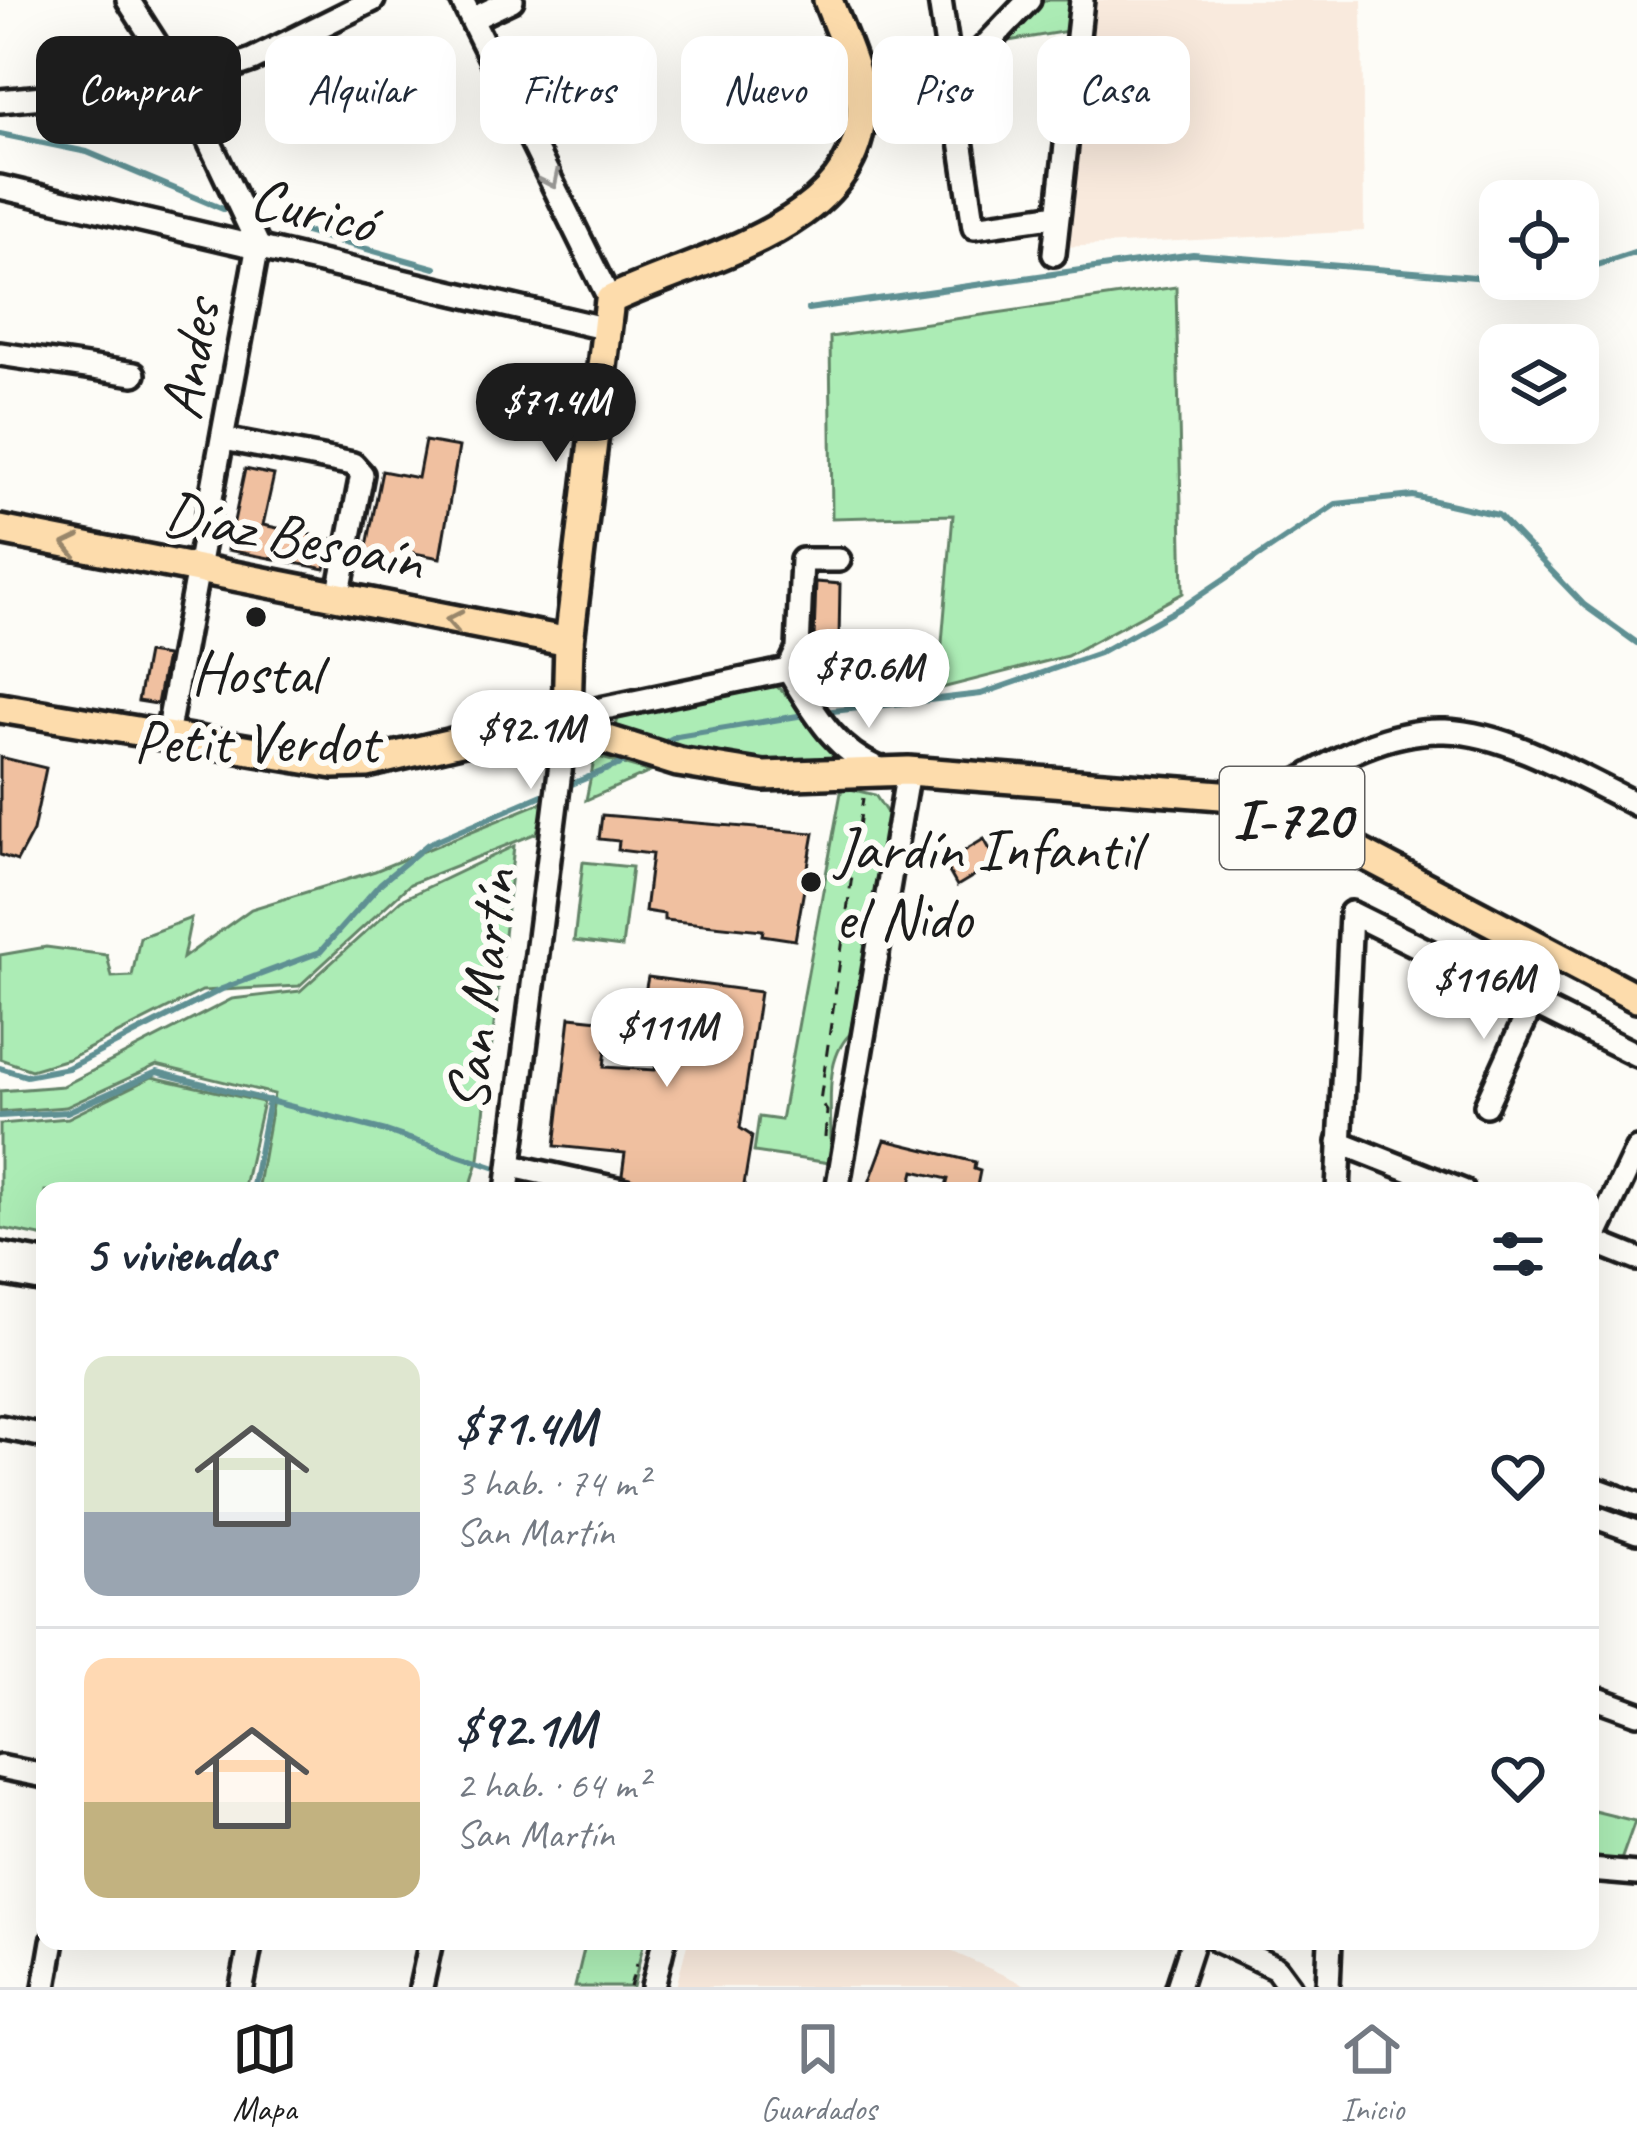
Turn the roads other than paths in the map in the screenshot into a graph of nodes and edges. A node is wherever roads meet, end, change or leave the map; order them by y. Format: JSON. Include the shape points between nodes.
{"nodes":[{"id":1,"x":128,"y":0,"type":"edge"},
{"id":2,"x":373,"y":0,"type":"edge"},
{"id":3,"x":512,"y":0,"type":"edge"},
{"id":4,"x":828,"y":0,"type":"edge"},
{"id":5,"x":940,"y":0,"type":"edge"},
{"id":6,"x":1029,"y":0,"type":"edge"},
{"id":7,"x":1082,"y":0,"type":"edge"},
{"id":8,"x":467,"y":9,"type":"edge"},
{"id":9,"x":151,"y":36,"type":"edge"},
{"id":10,"x":944,"y":36,"type":"edge"},
{"id":11,"x":995,"y":36,"type":"edge"},
{"id":12,"x":241,"y":64,"type":"edge"},
{"id":13,"x":36,"y":98,"type":"edge"},
{"id":14,"x":0,"y":101,"type":"edge"},
{"id":15,"x":210,"y":144,"type":"edge"},
{"id":16,"x":960,"y":144,"type":"edge"},
{"id":17,"x":0,"y":188,"type":"edge"},
{"id":18,"x":1058,"y":214,"type":"junction"},
{"id":19,"x":258,"y":244,"type":"junction"},
{"id":20,"x":1054,"y":254,"type":"dead end"},
{"id":21,"x":610,"y":300,"type":"junction"},
{"id":22,"x":603,"y":328,"type":"junction"},
{"id":23,"x":0,"y":354,"type":"edge"},
{"id":24,"x":134,"y":374,"type":"dead end"},
{"id":25,"x":224,"y":439,"type":"junction"},
{"id":26,"x":0,"y":530,"type":"edge"},
{"id":27,"x":839,"y":560,"type":"dead end"},
{"id":28,"x":200,"y":573,"type":"junction"},
{"id":29,"x":338,"y":598,"type":"junction"},
{"id":30,"x":568,"y":643,"type":"junction"},
{"id":31,"x":788,"y":670,"type":"junction"},
{"id":32,"x":0,"y":708,"type":"edge"},
{"id":33,"x":567,"y":716,"type":"junction"},
{"id":34,"x":167,"y":735,"type":"junction"},
{"id":35,"x":897,"y":771,"type":"junction"},
{"id":36,"x":1637,"y":805,"type":"edge"},
{"id":37,"x":1257,"y":807,"type":"junction"},
{"id":38,"x":1637,"y":998,"type":"edge"},
{"id":39,"x":1533,"y":1002,"type":"junction"},
{"id":40,"x":1637,"y":1055,"type":"edge"},
{"id":41,"x":1486,"y":1105,"type":"dead end"},
{"id":42,"x":1339,"y":1142,"type":"junction"},
{"id":43,"x":1637,"y":1149,"type":"edge"},
{"id":44,"x":512,"y":1166,"type":"junction"},
{"id":45,"x":509,"y":1182,"type":"edge"},
{"id":46,"x":585,"y":1182,"type":"edge"},
{"id":47,"x":838,"y":1182,"type":"edge"},
{"id":48,"x":1338,"y":1182,"type":"edge"},
{"id":49,"x":1440,"y":1182,"type":"edge"},
{"id":50,"x":1599,"y":1227,"type":"edge"},
{"id":51,"x":1599,"y":1244,"type":"edge"},
{"id":52,"x":0,"y":1254,"type":"edge"},
{"id":53,"x":1637,"y":1259,"type":"edge"},
{"id":54,"x":36,"y":1260,"type":"edge"},
{"id":55,"x":0,"y":1273,"type":"edge"},
{"id":56,"x":36,"y":1279,"type":"edge"},
{"id":57,"x":1,"y":1431,"type":"edge"},
{"id":58,"x":36,"y":1435,"type":"edge"},
{"id":59,"x":1599,"y":1490,"type":"edge"},
{"id":60,"x":1637,"y":1504,"type":"edge"},
{"id":61,"x":1599,"y":1518,"type":"edge"},
{"id":62,"x":1637,"y":1532,"type":"edge"},
{"id":63,"x":1599,"y":1699,"type":"edge"},
{"id":64,"x":1637,"y":1713,"type":"edge"},
{"id":65,"x":0,"y":1767,"type":"edge"},
{"id":66,"x":36,"y":1774,"type":"edge"},
{"id":67,"x":1599,"y":1871,"type":"edge"},
{"id":68,"x":1637,"y":1874,"type":"edge"},
{"id":69,"x":51,"y":1950,"type":"edge"},
{"id":70,"x":249,"y":1950,"type":"edge"},
{"id":71,"x":429,"y":1950,"type":"edge"},
{"id":72,"x":662,"y":1950,"type":"edge"},
{"id":73,"x":1190,"y":1950,"type":"edge"},
{"id":74,"x":1238,"y":1950,"type":"edge"},
{"id":75,"x":1330,"y":1950,"type":"edge"},
{"id":76,"x":45,"y":1987,"type":"edge"},
{"id":77,"x":242,"y":1987,"type":"edge"},
{"id":78,"x":421,"y":1987,"type":"edge"},
{"id":79,"x":653,"y":1987,"type":"edge"},
{"id":80,"x":1178,"y":1987,"type":"edge"},
{"id":81,"x":1290,"y":1987,"type":"edge"},
{"id":82,"x":1328,"y":1987,"type":"edge"}],
"edges":[{"from":1,"to":9,"type":"street","name":"Andes"},
{"from":2,"to":12,"type":"street"},
{"from":3,"to":8,"type":"street"},
{"from":4,"to":21,"type":"main road","via":[[857,79],[852,163],[807,212]]},
{"from":5,"to":10,"type":"street"},
{"from":6,"to":11,"type":"street"},
{"from":7,"to":18,"type":"street"},
{"from":8,"to":21,"type":"street","one_way":true},
{"from":13,"to":14,"type":"street"},
{"from":15,"to":19,"type":"street","name":"Andes"},
{"from":16,"to":18,"type":"street","via":[[974,227]]},
{"from":17,"to":19,"type":"street","name":"Curicó"},
{"from":18,"to":20,"type":"street"},
{"from":19,"to":22,"type":"street","name":"Curicó"},
{"from":19,"to":25,"type":"street","name":"Andes"},
{"from":21,"to":22,"type":"main road","name":"San Martín"},
{"from":22,"to":30,"type":"main road","name":"San Martín"},
{"from":23,"to":24,"type":"street"},
{"from":25,"to":28,"type":"street","name":"Andes"},
{"from":25,"to":29,"type":"street","via":[[353,464],[362,474]]},
{"from":28,"to":26,"type":"main road","name":"Díaz Besoaín","one_way":true},
{"from":27,"to":31,"type":"street","via":[[802,560],[798,650]]},
{"from":28,"to":29,"type":"main road","name":"Díaz Besoaín"},
{"from":28,"to":34,"type":"street","name":"Andes"},
{"from":30,"to":29,"type":"main road","name":"Díaz Besoaín","one_way":true},
{"from":30,"to":33,"type":"main road","name":"San Martín"},
{"from":31,"to":33,"type":"street"},
{"from":31,"to":35,"type":"street","via":[[826,730],[856,759]]},
{"from":32,"to":34,"type":"main road"},
{"from":33,"to":34,"type":"main road","via":[[367,763]]},
{"from":33,"to":35,"type":"main road","number":"I-720","via":[[595,736],[678,762],[764,776]]},
{"from":33,"to":44,"type":"street","name":"San Martín"},
{"from":35,"to":37,"type":"main road","number":"I-720","via":[[1221,795]]},
{"from":35,"to":47,"type":"street"},
{"from":36,"to":37,"type":"street","via":[[1489,736],[1425,727],[1365,743]]},
{"from":37,"to":38,"type":"main road","number":"I-720","via":[[1367,855]]},
{"from":39,"to":40,"type":"street"},
{"from":39,"to":41,"type":"street"},
{"from":39,"to":42,"type":"street","via":[[1351,913]]},
{"from":42,"to":48,"type":"street"},
{"from":42,"to":49,"type":"street"},
{"from":43,"to":50,"type":"street"},
{"from":44,"to":45,"type":"street","name":"San Martín"},
{"from":44,"to":46,"type":"street"},
{"from":51,"to":53,"type":"street"},
{"from":52,"to":54,"type":"street"},
{"from":55,"to":56,"type":"street"},
{"from":57,"to":58,"type":"street"},
{"from":59,"to":60,"type":"street"},
{"from":61,"to":62,"type":"street"},
{"from":63,"to":64,"type":"street"},
{"from":65,"to":66,"type":"street"},
{"from":67,"to":68,"type":"street"},
{"from":69,"to":76,"type":"street"},
{"from":70,"to":77,"type":"street"},
{"from":71,"to":78,"type":"street"},
{"from":72,"to":79,"type":"street"},
{"from":73,"to":80,"type":"street"},
{"from":74,"to":81,"type":"street","via":[[1276,1967]]},
{"from":75,"to":82,"type":"street"}]}
